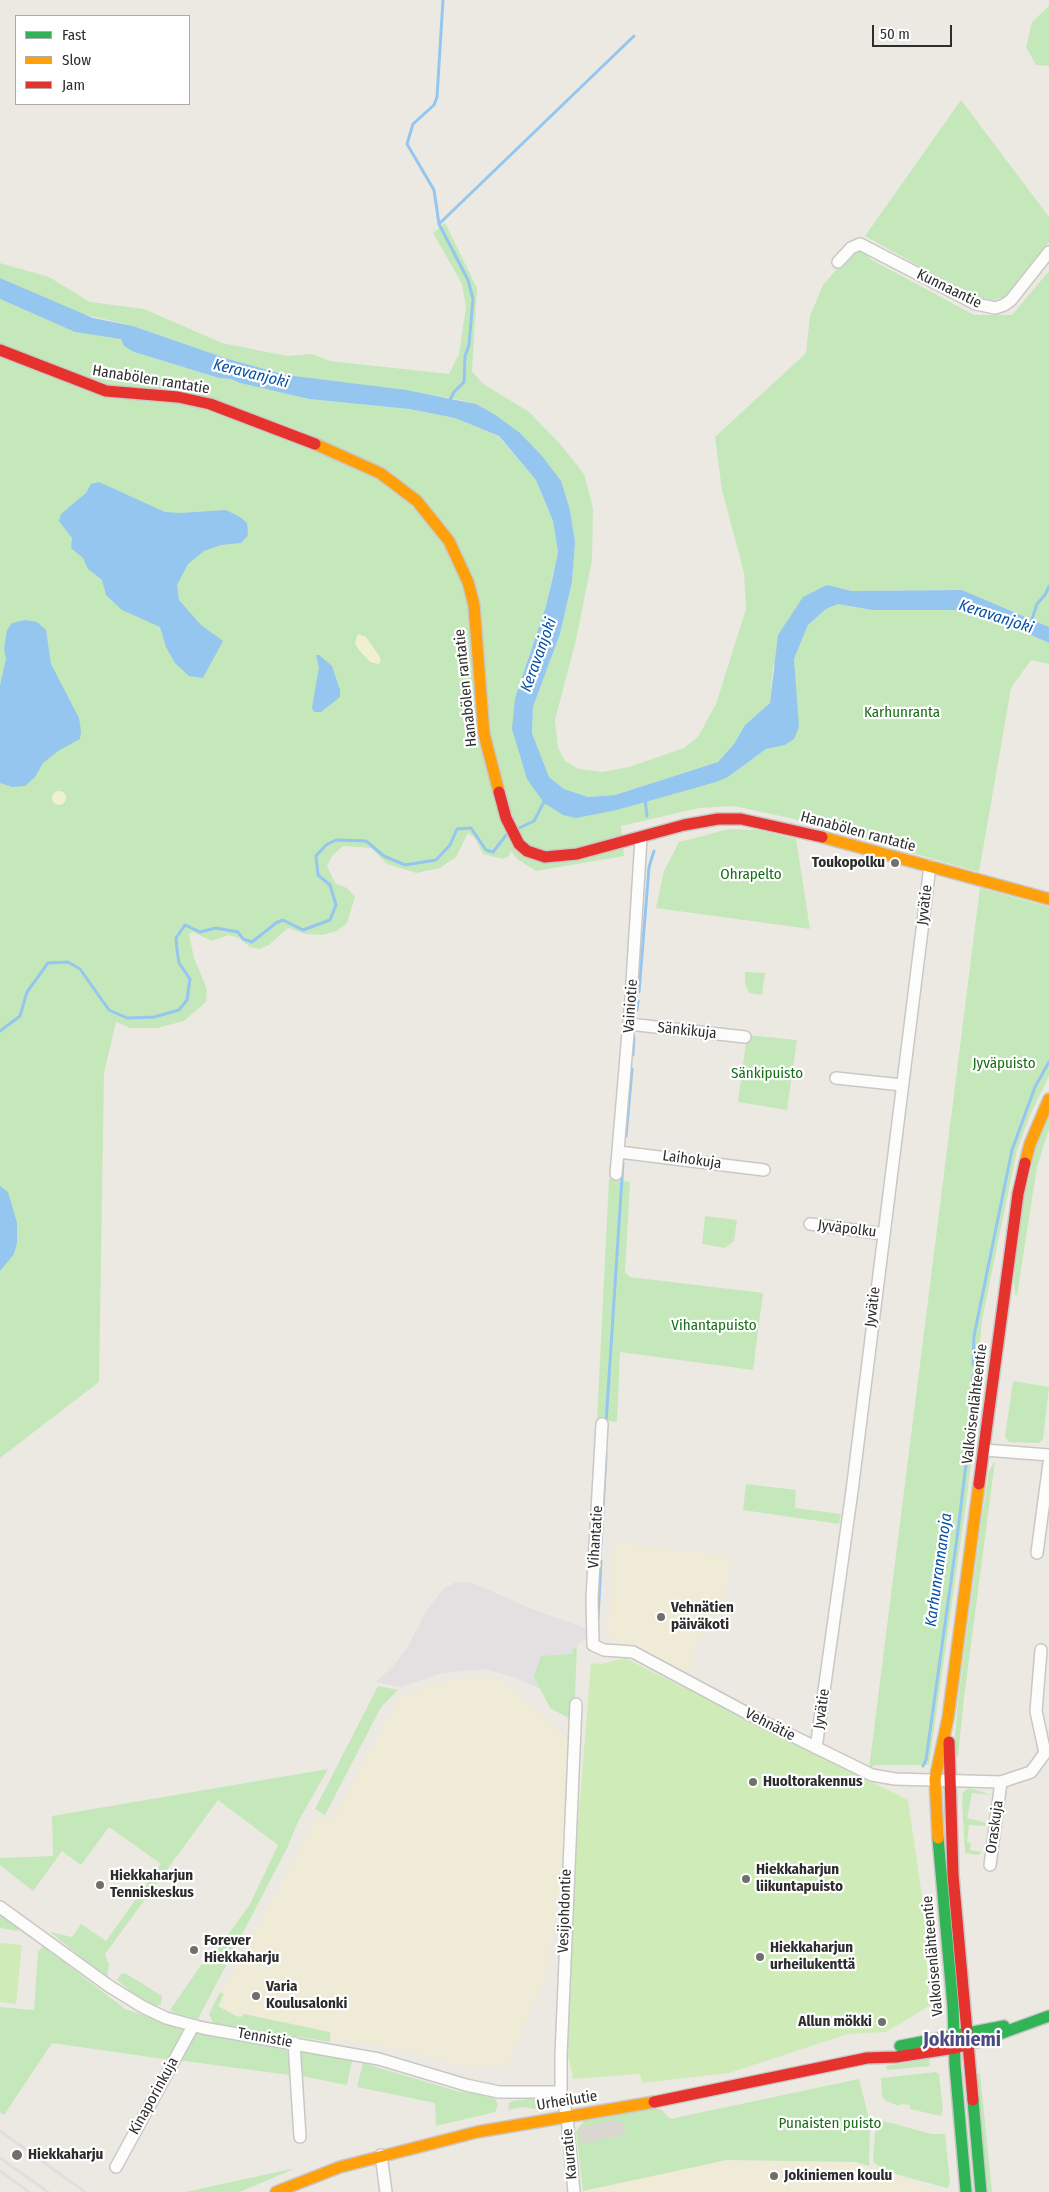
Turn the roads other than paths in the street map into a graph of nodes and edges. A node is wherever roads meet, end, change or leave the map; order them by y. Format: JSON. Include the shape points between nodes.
{"nodes":[{"id":1,"x":1049,"y":252,"type":"edge"},
{"id":2,"x":838,"y":262,"type":"dead end"},
{"id":3,"x":0,"y":350,"type":"edge"},
{"id":4,"x":641,"y":838,"type":"junction"},
{"id":5,"x":930,"y":866,"type":"junction"},
{"id":6,"x":1049,"y":899,"type":"edge"},
{"id":7,"x":629,"y":1024,"type":"junction"},
{"id":8,"x":745,"y":1037,"type":"dead end"},
{"id":9,"x":836,"y":1078,"type":"dead end"},
{"id":10,"x":902,"y":1085,"type":"junction"},
{"id":11,"x":1049,"y":1099,"type":"edge"},
{"id":12,"x":619,"y":1152,"type":"junction"},
{"id":13,"x":764,"y":1170,"type":"dead end"},
{"id":14,"x":616,"y":1174,"type":"dead end"},
{"id":15,"x":810,"y":1224,"type":"dead end"},
{"id":16,"x":884,"y":1234,"type":"junction"},
{"id":17,"x":602,"y":1424,"type":"dead end"},
{"id":18,"x":985,"y":1450,"type":"junction"},
{"id":19,"x":1049,"y":1455,"type":"edge"},
{"id":20,"x":1049,"y":1462,"type":"edge"},
{"id":21,"x":1037,"y":1553,"type":"dead end"},
{"id":22,"x":597,"y":1648,"type":"joint"},
{"id":23,"x":1041,"y":1650,"type":"dead end"},
{"id":24,"x":576,"y":1704,"type":"dead end"},
{"id":25,"x":948,"y":1718,"type":"junction"},
{"id":26,"x":816,"y":1748,"type":"junction"},
{"id":27,"x":1047,"y":1752,"type":"edge"},
{"id":28,"x":935,"y":1779,"type":"junction"},
{"id":29,"x":949,"y":1780,"type":"junction"},
{"id":30,"x":1001,"y":1782,"type":"junction"},
{"id":31,"x":990,"y":1865,"type":"dead end"},
{"id":32,"x":0,"y":1907,"type":"edge"},
{"id":33,"x":1049,"y":2016,"type":"edge"},
{"id":34,"x":193,"y":2026,"type":"junction"},
{"id":35,"x":1016,"y":2026,"type":"junction"},
{"id":36,"x":967,"y":2032,"type":"junction"},
{"id":37,"x":954,"y":2036,"type":"junction"},
{"id":38,"x":294,"y":2043,"type":"junction"},
{"id":39,"x":969,"y":2044,"type":"junction"},
{"id":40,"x":955,"y":2048,"type":"junction"},
{"id":41,"x":867,"y":2058,"type":"junction"},
{"id":42,"x":561,"y":2092,"type":"junction"},
{"id":43,"x":567,"y":2117,"type":"junction"},
{"id":44,"x":300,"y":2136,"type":"dead end"},
{"id":45,"x":381,"y":2155,"type":"junction"},
{"id":46,"x":116,"y":2166,"type":"dead end"},
{"id":47,"x":301,"y":2187,"type":"edge"},
{"id":48,"x":276,"y":2192,"type":"edge"},
{"id":49,"x":386,"y":2192,"type":"edge"},
{"id":50,"x":574,"y":2192,"type":"edge"},
{"id":51,"x":966,"y":2192,"type":"edge"},
{"id":52,"x":981,"y":2192,"type":"edge"}],
"edges":[{"from":1,"to":2,"type":"street","name":"Kunnaantie","via":[[1011,300],[995,308],[976,304],[860,244],[851,248]]},
{"from":3,"to":4,"type":"street","name":"Hanabölen rantatie","via":[[106,391],[210,404],[354,460],[386,477],[436,521],[468,582],[474,605],[484,734],[506,818],[522,847],[534,854],[556,857]]},
{"from":4,"to":5,"type":"street","name":"Hanabölen rantatie","via":[[684,825],[741,819]]},
{"from":4,"to":7,"type":"street","name":"Vainiotie"},
{"from":5,"to":6,"type":"street","name":"Hanabölen rantatie"},
{"from":5,"to":10,"type":"street","name":"Jyvätie"},
{"from":7,"to":8,"type":"street","name":"Sänkikuja"},
{"from":7,"to":12,"type":"street","name":"Vainiotie"},
{"from":9,"to":10,"type":"street"},
{"from":10,"to":16,"type":"street","name":"Jyvätie"},
{"from":11,"to":18,"type":"street","name":"Valkoisenlähteentie","via":[[1030,1144],[1018,1194]]},
{"from":12,"to":13,"type":"street","name":"Laihokuja"},
{"from":12,"to":14,"type":"street","name":"Vainiotie"},
{"from":15,"to":16,"type":"street","name":"Jyväpolku"},
{"from":16,"to":26,"type":"street","name":"Jyvätie"},
{"from":17,"to":22,"type":"street","name":"Vihantatie","via":[[591,1624],[591,1641]]},
{"from":18,"to":19,"type":"street"},
{"from":18,"to":25,"type":"street","name":"Valkoisenlähteentie"},
{"from":20,"to":21,"type":"street"},
{"from":22,"to":26,"type":"street","name":"Vehnätie","via":[[633,1652]]},
{"from":23,"to":27,"type":"street","via":[[1036,1711]]},
{"from":24,"to":42,"type":"street","name":"Vesijohdontie"},
{"from":25,"to":28,"type":"street","name":"Valkoisenlähteentie"},
{"from":25,"to":29,"type":"street","name":"Valkoisenlähteentie"},
{"from":26,"to":28,"type":"street","name":"Vehnätie","via":[[872,1775]]},
{"from":27,"to":30,"type":"street","via":[[1031,1772]]},
{"from":28,"to":29,"type":"street","name":"Vehnätie"},
{"from":28,"to":37,"type":"street","name":"Valkoisenlähteentie"},
{"from":29,"to":30,"type":"street","name":"Oraskuja"},
{"from":29,"to":36,"type":"street","name":"Valkoisenlähteentie","via":[[953,1875]]},
{"from":30,"to":31,"type":"street","name":"Oraskuja"},
{"from":32,"to":34,"type":"street","name":"Tennistie","via":[[143,2008]]},
{"from":33,"to":35,"type":"street","name":"Urheilutie"},
{"from":34,"to":38,"type":"street","name":"Tennistie"},
{"from":34,"to":46,"type":"street","name":"Kinaporinkuja"},
{"from":35,"to":36,"type":"street","name":"Urheilutie"},
{"from":35,"to":39,"type":"street","name":"Urheilutie"},
{"from":36,"to":37,"type":"street","name":"Urheilutie"},
{"from":36,"to":39,"type":"street","name":"Valkoisenlähteentie"},
{"from":37,"to":40,"type":"street","name":"Valkoisenlähteentie"},
{"from":37,"to":41,"type":"street","name":"Urheilutie","via":[[895,2047]]},
{"from":38,"to":42,"type":"street","name":"Tennistie","via":[[379,2059],[499,2092]]},
{"from":38,"to":44,"type":"street"},
{"from":39,"to":40,"type":"street","name":"Urheilutie"},
{"from":39,"to":52,"type":"street","name":"Valkoisenlähteentie"},
{"from":40,"to":41,"type":"street","name":"Urheilutie"},
{"from":40,"to":51,"type":"street","name":"Valkoisenlähteentie"},
{"from":41,"to":43,"type":"street","name":"Urheilutie"},
{"from":42,"to":43,"type":"street","name":"Vesijohdontie"},
{"from":43,"to":45,"type":"street","name":"Urheilutie","via":[[477,2132]]},
{"from":43,"to":50,"type":"street","name":"Kauratie"},
{"from":45,"to":47,"type":"street","name":"Urheilutie"},
{"from":45,"to":49,"type":"street"},
{"from":47,"to":48,"type":"street","name":"Urheilutie"}]}
